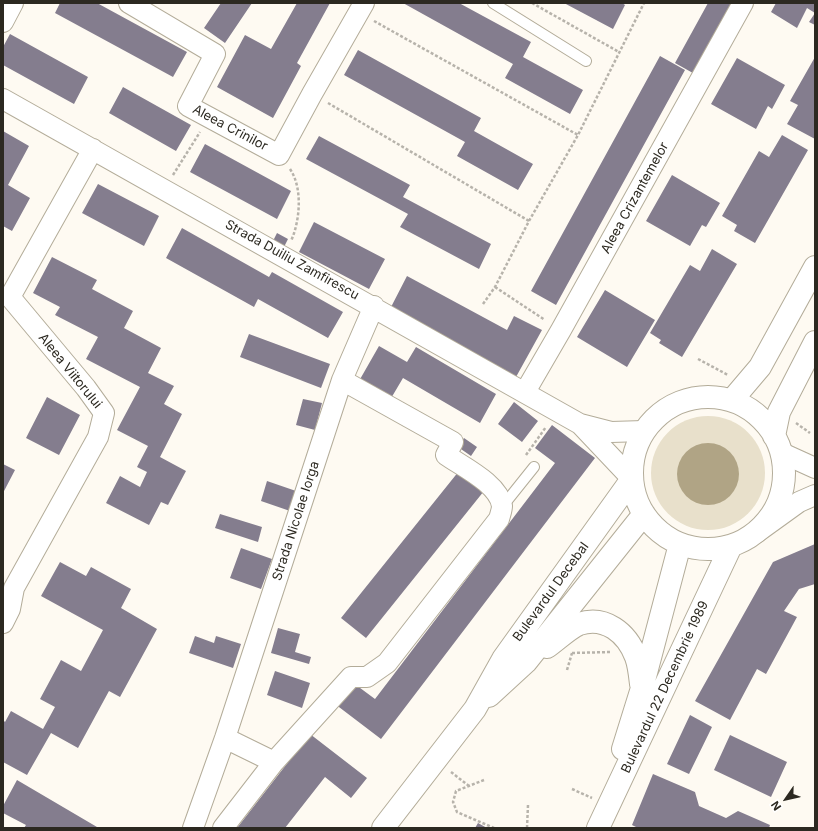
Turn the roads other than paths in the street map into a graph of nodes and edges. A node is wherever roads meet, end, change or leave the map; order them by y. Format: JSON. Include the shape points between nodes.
{"nodes":[{"id":1,"x":13,"y":3,"type":"edge"},
{"id":2,"x":128,"y":3,"type":"edge"},
{"id":3,"x":493,"y":3,"type":"edge"},
{"id":4,"x":743,"y":3,"type":"edge"},
{"id":5,"x":362,"y":8,"type":"edge"},
{"id":6,"x":3,"y":22,"type":"edge"},
{"id":7,"x":586,"y":61,"type":"dead end"},
{"id":8,"x":3,"y":99,"type":"edge"},
{"id":9,"x":93,"y":149,"type":"junction"},
{"id":10,"x":815,"y":267,"type":"edge"},
{"id":11,"x":374,"y":306,"type":"junction"},
{"id":12,"x":815,"y":342,"type":"edge"},
{"id":13,"x":342,"y":380,"type":"junction"},
{"id":14,"x":525,"y":392,"type":"junction"},
{"id":15,"x":732,"y":400,"type":"junction"},
{"id":16,"x":580,"y":424,"type":"junction"},
{"id":17,"x":644,"y":431,"type":"junction"},
{"id":18,"x":778,"y":445,"type":"junction"},
{"id":19,"x":534,"y":467,"type":"road end"},
{"id":20,"x":815,"y":468,"type":"edge"},
{"id":21,"x":632,"y":479,"type":"junction"},
{"id":22,"x":815,"y":495,"type":"edge"},
{"id":23,"x":502,"y":507,"type":"junction"},
{"id":24,"x":644,"y":514,"type":"junction"},
{"id":25,"x":756,"y":533,"type":"junction"},
{"id":26,"x":680,"y":544,"type":"junction"},
{"id":27,"x":731,"y":546,"type":"junction"},
{"id":28,"x":3,"y":623,"type":"edge"},
{"id":29,"x":526,"y":662,"type":"junction"},
{"id":30,"x":642,"y":688,"type":"junction"},
{"id":31,"x":475,"y":709,"type":"junction"},
{"id":32,"x":226,"y":738,"type":"junction"},
{"id":33,"x":274,"y":762,"type":"junction"},
{"id":34,"x":193,"y":828,"type":"edge"},
{"id":35,"x":223,"y":828,"type":"edge"},
{"id":36,"x":383,"y":828,"type":"edge"},
{"id":37,"x":598,"y":828,"type":"edge"}],
"edges":[{"from":1,"to":6,"type":"street"},
{"from":2,"to":5,"type":"street","name":"Aleea Crinilor","via":[[215,54],[188,106],[279,155]]},
{"from":3,"to":7,"type":"lane"},
{"from":4,"to":14,"type":"street","name":"Aleea Crizantemelor"},
{"from":8,"to":9,"type":"street","name":"Strada Duiliu Zamfirescu"},
{"from":9,"to":11,"type":"street","name":"Strada Duiliu Zamfirescu"},
{"from":9,"to":28,"type":"street","name":"Aleea Viitorului","via":[[10,297],[104,413],[98,437],[14,588],[10,609]]},
{"from":10,"to":15,"type":"main road","via":[[760,367]]},
{"from":11,"to":13,"type":"street","name":"Strada Nicolae Iorga"},
{"from":11,"to":14,"type":"street","name":"Strada Duiliu Zamfirescu"},
{"from":12,"to":18,"type":"main road","via":[[779,412]]},
{"from":13,"to":23,"type":"street","via":[[453,442],[446,455],[487,482],[498,495]]},
{"from":13,"to":32,"type":"street","name":"Strada Nicolae Iorga"},
{"from":14,"to":16,"type":"street","name":"Strada Duiliu Zamfirescu"},
{"from":15,"to":17,"type":"main road","via":[[705,397],[679,402],[666,409]]},
{"from":15,"to":18,"type":"main road","via":[[766,423]]},
{"from":16,"to":17,"type":"street","via":[[612,432]]},
{"from":16,"to":21,"type":"street"},
{"from":17,"to":21,"type":"main road","via":[[635,451]]},
{"from":18,"to":20,"type":"street"},
{"from":18,"to":25,"type":"main road","via":[[784,468],[781,497],[775,510]]},
{"from":19,"to":23,"type":"lane"},
{"from":21,"to":24,"type":"main road"},
{"from":21,"to":31,"type":"main road","name":"Bulevardul Decebal","via":[[503,659]]},
{"from":22,"to":25,"type":"street","via":[[799,502]]},
{"from":23,"to":33,"type":"street","via":[[499,519],[490,532],[387,663],[367,677],[351,677]]},
{"from":24,"to":26,"type":"main road","via":[[659,532]]},
{"from":24,"to":29,"type":"main road","name":"Bulevardul Decebal"},
{"from":25,"to":27,"type":"main road"},
{"from":26,"to":27,"type":"main road","via":[[697,549]]},
{"from":26,"to":30,"type":"main road","name":"Bulevardul 22 Decembrie 1989"},
{"from":27,"to":37,"type":"main road","name":"Bulevardul 22 Decembrie 1989"},
{"from":29,"to":30,"type":"main road","via":[[578,625],[599,621],[611,625],[629,643],[636,657]]},
{"from":29,"to":31,"type":"main road","name":"Bulevardul Decebal"},
{"from":30,"to":37,"type":"main road","name":"Bulevardul 22 Decembrie 1989"},
{"from":31,"to":36,"type":"main road","name":"Bulevardul Decebal"},
{"from":32,"to":33,"type":"street"},
{"from":32,"to":34,"type":"street","name":"Strada Nicolae Iorga"},
{"from":33,"to":35,"type":"street"}]}
